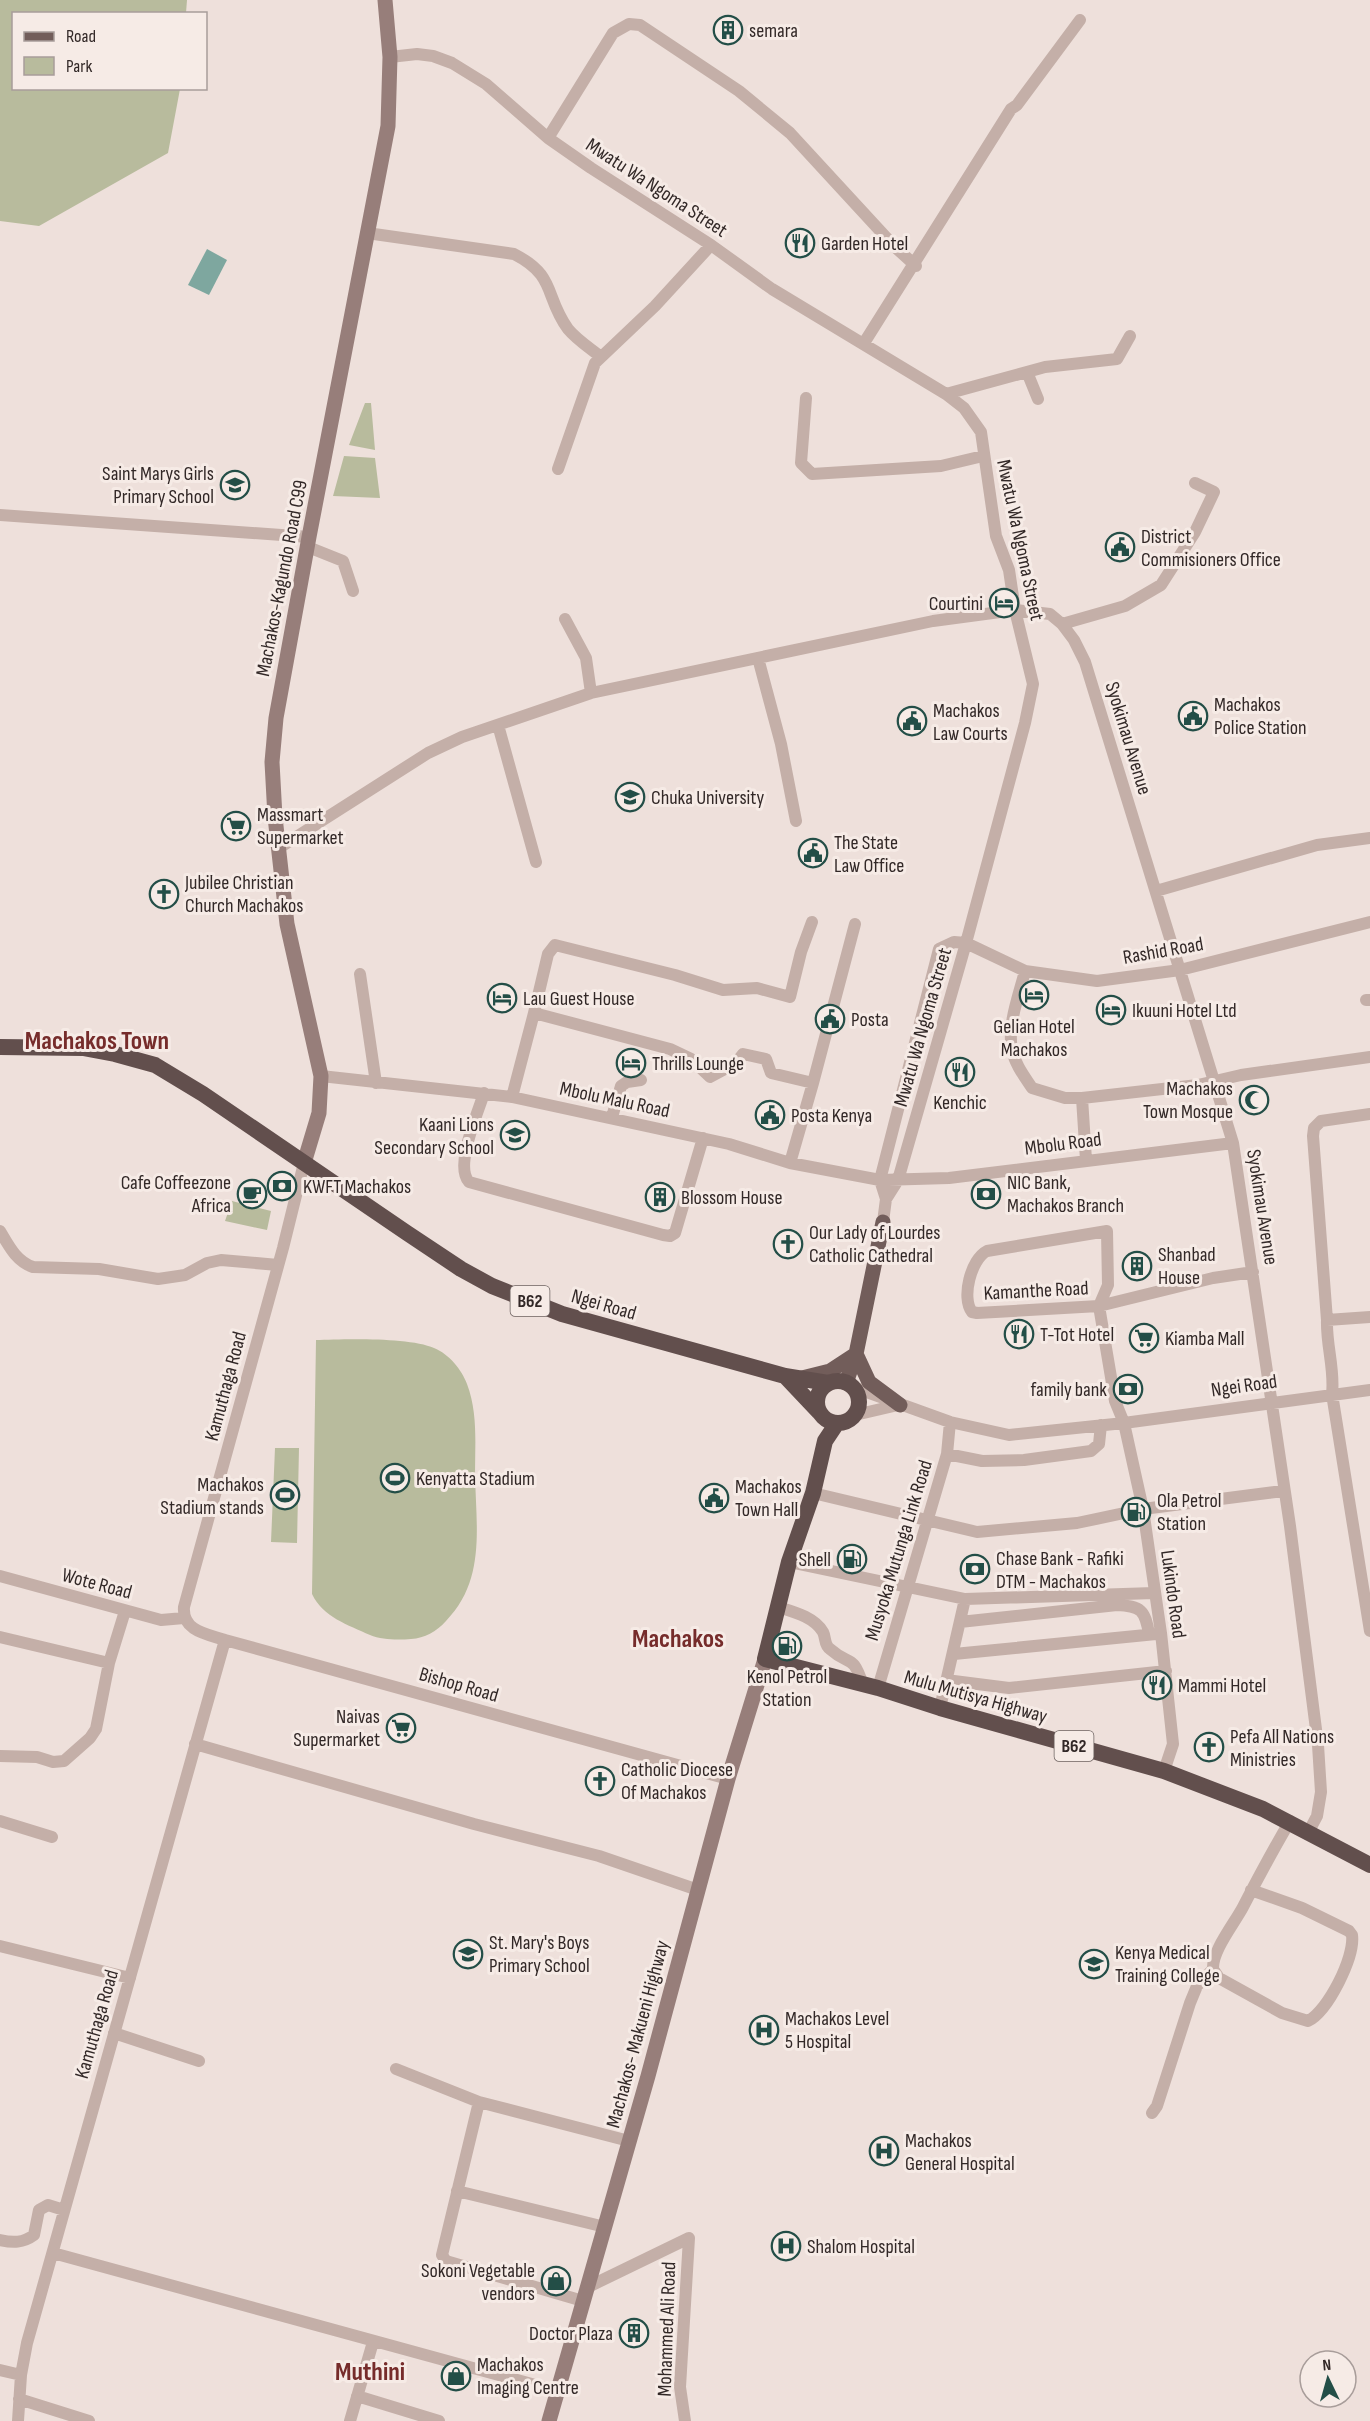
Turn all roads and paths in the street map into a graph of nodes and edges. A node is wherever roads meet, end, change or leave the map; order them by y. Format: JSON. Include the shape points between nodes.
{"nodes":[{"id":1,"x":385,"y":0,"type":"edge"},
{"id":2,"x":1080,"y":20,"type":"dead end"},
{"id":3,"x":390,"y":57,"type":"junction"},
{"id":4,"x":548,"y":138,"type":"junction"},
{"id":5,"x":367,"y":232,"type":"junction"},
{"id":6,"x":711,"y":245,"type":"junction"},
{"id":7,"x":916,"y":265,"type":"junction"},
{"id":8,"x":1130,"y":336,"type":"dead end"},
{"id":9,"x":864,"y":344,"type":"junction"},
{"id":10,"x":601,"y":357,"type":"junction"},
{"id":11,"x":1027,"y":372,"type":"junction"},
{"id":12,"x":946,"y":394,"type":"junction"},
{"id":13,"x":806,"y":398,"type":"dead end"},
{"id":14,"x":1038,"y":399,"type":"dead end"},
{"id":15,"x":983,"y":456,"type":"junction"},
{"id":16,"x":558,"y":469,"type":"dead end"},
{"id":17,"x":1195,"y":483,"type":"dead end"},
{"id":18,"x":0,"y":515,"type":"edge"},
{"id":19,"x":308,"y":542,"type":"junction"},
{"id":20,"x":353,"y":591,"type":"dead end"},
{"id":21,"x":1015,"y":610,"type":"junction"},
{"id":22,"x":565,"y":619,"type":"dead end"},
{"id":23,"x":1062,"y":624,"type":"junction"},
{"id":24,"x":758,"y":657,"type":"junction"},
{"id":25,"x":591,"y":693,"type":"junction"},
{"id":26,"x":498,"y":725,"type":"junction"},
{"id":27,"x":796,"y":821,"type":"dead end"},
{"id":28,"x":1370,"y":838,"type":"edge"},
{"id":29,"x":279,"y":848,"type":"junction"},
{"id":30,"x":536,"y":862,"type":"dead end"},
{"id":31,"x":1156,"y":891,"type":"junction"},
{"id":32,"x":812,"y":922,"type":"dead end"},
{"id":33,"x":1370,"y":922,"type":"edge"},
{"id":34,"x":855,"y":924,"type":"dead end"},
{"id":35,"x":966,"y":944,"type":"junction"},
{"id":36,"x":1180,"y":970,"type":"junction"},
{"id":37,"x":1025,"y":971,"type":"junction"},
{"id":38,"x":360,"y":974,"type":"dead end"},
{"id":39,"x":534,"y":1012,"type":"junction"},
{"id":40,"x":0,"y":1047,"type":"edge"},
{"id":41,"x":1370,"y":1057,"type":"edge"},
{"id":42,"x":321,"y":1076,"type":"junction"},
{"id":43,"x":641,"y":1080,"type":"dead end"},
{"id":44,"x":1216,"y":1080,"type":"junction"},
{"id":45,"x":376,"y":1083,"type":"junction"},
{"id":46,"x":813,"y":1083,"type":"junction"},
{"id":47,"x":484,"y":1094,"type":"junction"},
{"id":48,"x":512,"y":1097,"type":"junction"},
{"id":49,"x":1082,"y":1098,"type":"junction"},
{"id":50,"x":1370,"y":1114,"type":"edge"},
{"id":51,"x":612,"y":1117,"type":"junction"},
{"id":52,"x":703,"y":1138,"type":"junction"},
{"id":53,"x":1233,"y":1143,"type":"junction"},
{"id":54,"x":1086,"y":1160,"type":"junction"},
{"id":55,"x":304,"y":1163,"type":"junction"},
{"id":56,"x":790,"y":1163,"type":"junction"},
{"id":57,"x":880,"y":1180,"type":"junction"},
{"id":58,"x":898,"y":1180,"type":"junction"},
{"id":59,"x":886,"y":1199,"type":"junction"},
{"id":60,"x":883,"y":1222,"type":"joint"},
{"id":61,"x":0,"y":1231,"type":"edge"},
{"id":62,"x":278,"y":1265,"type":"junction"},
{"id":63,"x":1253,"y":1272,"type":"junction"},
{"id":64,"x":1099,"y":1306,"type":"junction"},
{"id":65,"x":1370,"y":1317,"type":"edge"},
{"id":66,"x":1327,"y":1320,"type":"junction"},
{"id":67,"x":856,"y":1354,"type":"junction"},
{"id":68,"x":792,"y":1377,"type":"junction"},
{"id":69,"x":828,"y":1383,"type":"junction"},
{"id":70,"x":850,"y":1385,"type":"junction"},
{"id":71,"x":1370,"y":1390,"type":"edge"},
{"id":72,"x":1332,"y":1394,"type":"junction"},
{"id":73,"x":1270,"y":1403,"type":"junction"},
{"id":74,"x":900,"y":1405,"type":"junction"},
{"id":75,"x":855,"y":1415,"type":"junction"},
{"id":76,"x":826,"y":1417,"type":"junction"},
{"id":77,"x":950,"y":1422,"type":"junction"},
{"id":78,"x":1124,"y":1423,"type":"junction"},
{"id":79,"x":1101,"y":1425,"type":"junction"},
{"id":80,"x":947,"y":1454,"type":"junction"},
{"id":81,"x":1283,"y":1491,"type":"junction"},
{"id":82,"x":813,"y":1493,"type":"junction"},
{"id":83,"x":1143,"y":1509,"type":"junction"},
{"id":84,"x":928,"y":1521,"type":"junction"},
{"id":85,"x":789,"y":1562,"type":"junction"},
{"id":86,"x":0,"y":1576,"type":"edge"},
{"id":87,"x":907,"y":1587,"type":"junction"},
{"id":88,"x":1154,"y":1593,"type":"junction"},
{"id":89,"x":965,"y":1599,"type":"junction"},
{"id":90,"x":778,"y":1607,"type":"junction"},
{"id":91,"x":125,"y":1611,"type":"junction"},
{"id":92,"x":184,"y":1618,"type":"junction"},
{"id":93,"x":960,"y":1622,"type":"junction"},
{"id":94,"x":1370,"y":1631,"type":"edge"},
{"id":95,"x":1155,"y":1634,"type":"junction"},
{"id":96,"x":0,"y":1637,"type":"edge"},
{"id":97,"x":225,"y":1640,"type":"junction"},
{"id":98,"x":954,"y":1654,"type":"junction"},
{"id":99,"x":765,"y":1659,"type":"junction"},
{"id":100,"x":109,"y":1663,"type":"junction"},
{"id":101,"x":1166,"y":1671,"type":"junction"},
{"id":102,"x":946,"y":1680,"type":"junction"},
{"id":103,"x":871,"y":1687,"type":"junction"},
{"id":104,"x":940,"y":1708,"type":"junction"},
{"id":105,"x":195,"y":1744,"type":"junction"},
{"id":106,"x":0,"y":1756,"type":"edge"},
{"id":107,"x":1164,"y":1771,"type":"junction"},
{"id":108,"x":728,"y":1779,"type":"junction"},
{"id":109,"x":0,"y":1821,"type":"edge"},
{"id":110,"x":1290,"y":1821,"type":"junction"},
{"id":111,"x":1308,"y":1833,"type":"junction"},
{"id":112,"x":52,"y":1837,"type":"dead end"},
{"id":113,"x":1368,"y":1860,"type":"edge"},
{"id":114,"x":699,"y":1890,"type":"junction"},
{"id":115,"x":1251,"y":1890,"type":"junction"},
{"id":116,"x":0,"y":1946,"type":"edge"},
{"id":117,"x":1213,"y":1969,"type":"junction"},
{"id":118,"x":130,"y":1978,"type":"junction"},
{"id":119,"x":114,"y":2033,"type":"junction"},
{"id":120,"x":199,"y":2061,"type":"dead end"},
{"id":121,"x":396,"y":2069,"type":"dead end"},
{"id":122,"x":479,"y":2102,"type":"junction"},
{"id":123,"x":1152,"y":2113,"type":"dead end"},
{"id":124,"x":629,"y":2141,"type":"junction"},
{"id":125,"x":457,"y":2191,"type":"junction"},
{"id":126,"x":64,"y":2210,"type":"junction"},
{"id":127,"x":605,"y":2227,"type":"junction"},
{"id":128,"x":0,"y":2240,"type":"edge"},
{"id":129,"x":52,"y":2253,"type":"junction"},
{"id":130,"x":585,"y":2294,"type":"junction"},
{"id":131,"x":373,"y":2342,"type":"junction"},
{"id":132,"x":0,"y":2370,"type":"edge"},
{"id":133,"x":21,"y":2375,"type":"junction"},
{"id":134,"x":557,"y":2391,"type":"junction"},
{"id":135,"x":357,"y":2396,"type":"junction"},
{"id":136,"x":18,"y":2399,"type":"junction"},
{"id":137,"x":70,"y":2418,"type":"edge"},
{"id":138,"x":18,"y":2421,"type":"edge"},
{"id":139,"x":89,"y":2421,"type":"edge"},
{"id":140,"x":350,"y":2421,"type":"edge"},
{"id":141,"x":439,"y":2421,"type":"edge"},
{"id":142,"x":549,"y":2421,"type":"edge"},
{"id":143,"x":685,"y":2421,"type":"edge"}],
"edges":[{"from":1,"to":3,"type":"main road","name":"Machakos-Kagundo Road C99"},
{"from":2,"to":7,"type":"street","via":[[1011,109]]},
{"from":3,"to":4,"type":"street","name":"Mwatu Wa Ngoma Street","via":[[417,54],[452,63],[486,84]]},
{"from":3,"to":5,"type":"main road","name":"Machakos-Kagundo Road C99","via":[[388,126]]},
{"from":4,"to":6,"type":"street","name":"Mwatu Wa Ngoma Street"},
{"from":4,"to":7,"type":"street","via":[[613,33],[629,24],[640,25],[739,91],[790,133],[887,239]]},
{"from":5,"to":10,"type":"street","via":[[514,254],[529,261],[539,270],[569,330]]},
{"from":5,"to":19,"type":"main road","name":"Machakos-Kagundo Road C99"},
{"from":6,"to":9,"type":"street","name":"Mwatu Wa Ngoma Street","via":[[772,289]]},
{"from":6,"to":10,"type":"street"},
{"from":7,"to":9,"type":"street"},
{"from":8,"to":11,"type":"street","via":[[1117,359]]},
{"from":9,"to":12,"type":"street","name":"Mwatu Wa Ngoma Street"},
{"from":10,"to":16,"type":"street","via":[[595,363]]},
{"from":11,"to":12,"type":"street"},
{"from":11,"to":14,"type":"street"},
{"from":12,"to":15,"type":"street","name":"Mwatu Wa Ngoma Street","via":[[964,408],[981,432]]},
{"from":13,"to":15,"type":"street","via":[[801,463],[812,474],[941,466]]},
{"from":15,"to":21,"type":"street","name":"Mwatu Wa Ngoma Street","via":[[996,536],[1009,570]]},
{"from":17,"to":23,"type":"street","via":[[1214,492],[1195,532],[1161,585],[1125,606]]},
{"from":18,"to":19,"type":"street"},
{"from":19,"to":20,"type":"street","via":[[343,561]]},
{"from":19,"to":29,"type":"main road","name":"Machakos-Kagundo Road C99","via":[[273,748]]},
{"from":21,"to":23,"type":"street","via":[[1050,614]]},
{"from":21,"to":24,"type":"street","via":[[933,621]]},
{"from":21,"to":35,"type":"street","name":"Mwatu Wa Ngoma Street","via":[[1033,684]]},
{"from":22,"to":25,"type":"street","via":[[586,658]]},
{"from":23,"to":31,"type":"street","name":"Syokimau Avenue","via":[[1085,662]]},
{"from":24,"to":25,"type":"street"},
{"from":24,"to":27,"type":"street"},
{"from":25,"to":26,"type":"street"},
{"from":26,"to":29,"type":"street","via":[[428,753]]},
{"from":26,"to":30,"type":"street"},
{"from":28,"to":31,"type":"street","via":[[1317,845]]},
{"from":29,"to":42,"type":"main road","name":"Machakos-Kagundo Road C99","via":[[291,948]]},
{"from":31,"to":36,"type":"street","name":"Syokimau Avenue"},
{"from":32,"to":39,"type":"street","via":[[790,997],[757,988],[723,990],[555,945],[548,954]]},
{"from":33,"to":36,"type":"street","name":"Rashid Road"},
{"from":34,"to":46,"type":"street"},
{"from":35,"to":37,"type":"street","name":"Rashid Road"},
{"from":35,"to":57,"type":"street","name":"Mwatu Wa Ngoma Street","via":[[954,942],[939,949]]},
{"from":35,"to":58,"type":"street","name":"Mwatu Wa Ngoma Street"},
{"from":36,"to":37,"type":"street","name":"Rashid Road","via":[[1097,981]]},
{"from":36,"to":44,"type":"street","name":"Syokimau Avenue"},
{"from":37,"to":49,"type":"street","via":[[1012,1029],[1014,1057],[1032,1088],[1065,1098]]},
{"from":38,"to":45,"type":"street"},
{"from":39,"to":46,"type":"street","via":[[670,1049],[691,1059],[710,1077],[736,1063],[743,1054],[766,1059],[771,1073]]},
{"from":39,"to":48,"type":"street"},
{"from":40,"to":55,"type":"highway","number":"B62","via":[[83,1048],[155,1065]]},
{"from":41,"to":44,"type":"street"},
{"from":42,"to":45,"type":"street","name":"Mbolu Malu Road"},
{"from":42,"to":55,"type":"main road","name":"Machakos-Kagundo Road C99","via":[[319,1113]]},
{"from":43,"to":51,"type":"street","via":[[621,1086]]},
{"from":44,"to":49,"type":"street"},
{"from":44,"to":53,"type":"street","name":"Syokimau Avenue"},
{"from":45,"to":47,"type":"street","name":"Mbolu Malu Road"},
{"from":46,"to":56,"type":"street"},
{"from":47,"to":48,"type":"street","name":"Mbolu Malu Road"},
{"from":47,"to":52,"type":"street","via":[[463,1165],[469,1182],[663,1235],[675,1233]]},
{"from":48,"to":51,"type":"street","name":"Mbolu Malu Road"},
{"from":49,"to":54,"type":"street"},
{"from":50,"to":66,"type":"street","via":[[1321,1121],[1314,1128]]},
{"from":51,"to":52,"type":"street","name":"Mbolu Malu Road"},
{"from":52,"to":56,"type":"street","name":"Mbolu Malu Road"},
{"from":53,"to":54,"type":"street","name":"Mbolu Road"},
{"from":53,"to":63,"type":"street","name":"Syokimau Avenue"},
{"from":54,"to":58,"type":"street","name":"Mbolu Road","via":[[949,1178]]},
{"from":55,"to":62,"type":"street","name":"Kamuthaga Road"},
{"from":55,"to":68,"type":"highway","name":"Ngei Road","number":"B62","via":[[492,1286],[562,1314]]},
{"from":56,"to":57,"type":"street","name":"Mbolu Malu Road"},
{"from":57,"to":58,"type":"street","name":"Mbolu Malu Road"},
{"from":57,"to":59,"type":"street"},
{"from":58,"to":59,"type":"street","name":"Mwatu Wa Ngoma Street"},
{"from":59,"to":60,"type":"street"},
{"from":60,"to":67,"type":"main road"},
{"from":61,"to":62,"type":"street","via":[[17,1258],[33,1267],[99,1269],[158,1280],[185,1275],[221,1260]]},
{"from":62,"to":92,"type":"street","name":"Kamuthaga Road"},
{"from":63,"to":64,"type":"street","name":"Kamanthe Road"},
{"from":63,"to":73,"type":"street","name":"Syokimau Avenue"},
{"from":64,"to":64,"type":"street","name":"Kamanthe Road","via":[[972,1312],[967,1304],[969,1280],[978,1258],[987,1251],[1107,1231],[1108,1284]]},
{"from":64,"to":78,"type":"street","via":[[1115,1401]]},
{"from":65,"to":66,"type":"street"},
{"from":66,"to":72,"type":"street"},
{"from":67,"to":68,"type":"main road","via":[[830,1371]]},
{"from":67,"to":70,"type":"main road"},
{"from":67,"to":74,"type":"main road","via":[[869,1382]]},
{"from":68,"to":69,"type":"highway","number":"B62"},
{"from":68,"to":76,"type":"highway"},
{"from":69,"to":70,"type":"highway","number":"B62","via":[[840,1381]]},
{"from":69,"to":76,"type":"highway","via":[[817,1398]]},
{"from":70,"to":74,"type":"street","name":"Ngei Road"},
{"from":70,"to":75,"type":"highway","via":[[859,1401]]},
{"from":71,"to":72,"type":"street","name":"Ngei Road"},
{"from":72,"to":73,"type":"street","name":"Ngei Road"},
{"from":72,"to":94,"type":"street"},
{"from":73,"to":78,"type":"street","name":"Ngei Road"},
{"from":73,"to":81,"type":"street","name":"Syokimau Avenue"},
{"from":74,"to":75,"type":"street"},
{"from":74,"to":77,"type":"street","name":"Ngei Road"},
{"from":75,"to":76,"type":"highway","via":[[844,1423]]},
{"from":76,"to":82,"type":"highway","via":[[825,1441]]},
{"from":77,"to":79,"type":"street","name":"Ngei Road","via":[[1009,1435]]},
{"from":77,"to":80,"type":"street","name":"Musyoka Mutunga Link Road"},
{"from":78,"to":79,"type":"street","name":"Ngei Road"},
{"from":78,"to":83,"type":"street","name":"Lukindo Road"},
{"from":79,"to":80,"type":"street","via":[[1099,1444],[1090,1451],[982,1461]]},
{"from":80,"to":84,"type":"street","name":"Musyoka Mutunga Link Road"},
{"from":81,"to":83,"type":"street"},
{"from":81,"to":111,"type":"street","name":"Syokimau Avenue","via":[[1318,1745],[1321,1792],[1317,1816]]},
{"from":82,"to":84,"type":"street"},
{"from":82,"to":85,"type":"highway"},
{"from":83,"to":84,"type":"street","via":[[1077,1523],[1016,1530],[977,1532]]},
{"from":83,"to":88,"type":"street","name":"Lukindo Road"},
{"from":84,"to":87,"type":"street","name":"Musyoka Mutunga Link Road"},
{"from":85,"to":87,"type":"street"},
{"from":85,"to":90,"type":"highway"},
{"from":86,"to":91,"type":"street","name":"Wote Road"},
{"from":87,"to":89,"type":"street"},
{"from":87,"to":103,"type":"street","name":"Musyoka Mutunga Link Road"},
{"from":88,"to":89,"type":"street"},
{"from":88,"to":95,"type":"street","name":"Lukindo Road"},
{"from":89,"to":93,"type":"street"},
{"from":90,"to":99,"type":"highway"},
{"from":90,"to":103,"type":"street","via":[[815,1623],[830,1649],[854,1662]]},
{"from":91,"to":92,"type":"street","name":"Wote Road","via":[[161,1620]]},
{"from":91,"to":100,"type":"street"},
{"from":92,"to":97,"type":"street","name":"Bishop Road","via":[[194,1630]]},
{"from":93,"to":95,"type":"street","via":[[1134,1605]]},
{"from":93,"to":98,"type":"street"},
{"from":95,"to":98,"type":"street"},
{"from":95,"to":101,"type":"street","name":"Lukindo Road"},
{"from":96,"to":100,"type":"street"},
{"from":97,"to":105,"type":"street","name":"Kamuthaga Road"},
{"from":97,"to":108,"type":"street","name":"Bishop Road"},
{"from":98,"to":102,"type":"street"},
{"from":99,"to":103,"type":"highway","name":"Mulu Mutisya Highway","number":"B62"},
{"from":99,"to":108,"type":"main road","name":"Machakos- Makueni Highway"},
{"from":100,"to":106,"type":"street","via":[[96,1729],[70,1758],[59,1762]]},
{"from":101,"to":102,"type":"street","via":[[1009,1688]]},
{"from":101,"to":107,"type":"street","name":"Lukindo Road","via":[[1173,1744]]},
{"from":102,"to":104,"type":"street"},
{"from":103,"to":104,"type":"highway","name":"Mulu Mutisya Highway","number":"B62"},
{"from":104,"to":107,"type":"highway","name":"Mulu Mutisya Highway","number":"B62"},
{"from":105,"to":114,"type":"street","via":[[598,1856]]},
{"from":105,"to":118,"type":"street","name":"Kamuthaga Road"},
{"from":107,"to":110,"type":"highway","name":"Mulu Mutisya Highway","number":"B62"},
{"from":108,"to":114,"type":"main road","name":"Machakos- Makueni Highway"},
{"from":109,"to":112,"type":"street"},
{"from":110,"to":111,"type":"highway","name":"Mulu Mutisya Highway","number":"B62"},
{"from":110,"to":115,"type":"street"},
{"from":111,"to":113,"type":"highway","name":"Mulu Mutisya Highway","number":"B62"},
{"from":114,"to":124,"type":"main road","name":"Machakos- Makueni Highway"},
{"from":115,"to":117,"type":"street","via":[[1216,1952]]},
{"from":115,"to":117,"type":"street","via":[[1302,1908],[1349,1931],[1353,1941],[1346,1971],[1317,2015],[1308,2021],[1282,2013],[1219,1978]]},
{"from":116,"to":118,"type":"street"},
{"from":117,"to":123,"type":"street","via":[[1197,1986]]},
{"from":118,"to":119,"type":"street","name":"Kamuthaga Road"},
{"from":119,"to":120,"type":"street"},
{"from":119,"to":126,"type":"street","name":"Kamuthaga Road"},
{"from":121,"to":122,"type":"street"},
{"from":122,"to":124,"type":"street"},
{"from":122,"to":125,"type":"street"},
{"from":124,"to":127,"type":"main road","name":"Machakos- Makueni Highway"},
{"from":125,"to":127,"type":"street"},
{"from":125,"to":130,"type":"street","via":[[441,2251],[444,2259]]},
{"from":126,"to":128,"type":"street","via":[[48,2205],[39,2210],[34,2235],[26,2241]]},
{"from":126,"to":129,"type":"street","name":"Kamuthaga Road"},
{"from":127,"to":130,"type":"main road","name":"Machakos- Makueni Highway"},
{"from":129,"to":131,"type":"street","via":[[262,2308]]},
{"from":129,"to":133,"type":"street","name":"Kamuthaga Road"},
{"from":130,"to":134,"type":"main road","name":"Machakos- Makueni Highway"},
{"from":130,"to":143,"type":"street","name":"Mohammed Ali Road","via":[[689,2238],[680,2387]]},
{"from":131,"to":134,"type":"street"},
{"from":131,"to":135,"type":"street"},
{"from":132,"to":133,"type":"street"},
{"from":133,"to":136,"type":"street","name":"Kamuthaga Road"},
{"from":134,"to":142,"type":"main road","name":"Machakos- Makueni Highway"},
{"from":135,"to":140,"type":"street"},
{"from":135,"to":141,"type":"street"},
{"from":136,"to":137,"type":"street"},
{"from":136,"to":138,"type":"street","name":"Kamuthaga Road"},
{"from":137,"to":139,"type":"street"}]}
